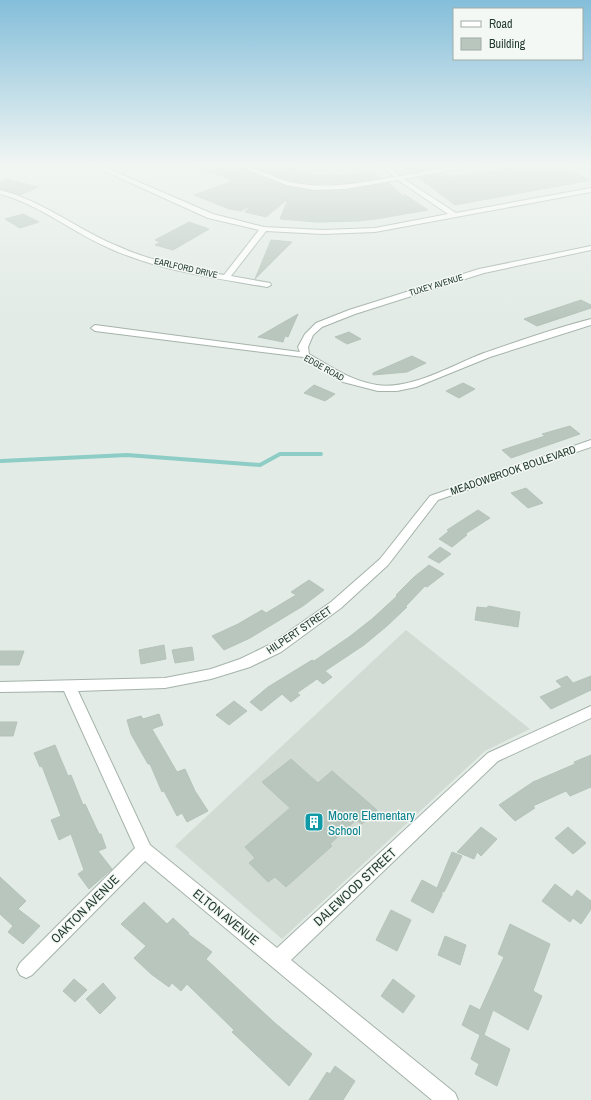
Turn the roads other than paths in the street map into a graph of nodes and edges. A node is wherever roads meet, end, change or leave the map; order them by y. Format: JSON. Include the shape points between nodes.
{"nodes":[{"id":1,"x":52,"y":215,"type":"edge"},
{"id":2,"x":209,"y":215,"type":"edge"},
{"id":3,"x":452,"y":215,"type":"edge"},
{"id":4,"x":264,"y":228,"type":"junction"},
{"id":5,"x":591,"y":248,"type":"edge"},
{"id":6,"x":226,"y":278,"type":"junction"},
{"id":7,"x":267,"y":284,"type":"dead end"},
{"id":8,"x":591,"y":322,"type":"edge"},
{"id":9,"x":95,"y":328,"type":"dead end"},
{"id":10,"x":305,"y":356,"type":"junction"},
{"id":11,"x":591,"y":443,"type":"edge"},
{"id":12,"x":434,"y":498,"type":"joint"},
{"id":13,"x":68,"y":685,"type":"junction"},
{"id":14,"x":0,"y":687,"type":"edge"},
{"id":15,"x":591,"y":712,"type":"edge"},
{"id":16,"x":144,"y":850,"type":"junction"},
{"id":17,"x":278,"y":960,"type":"junction"},
{"id":18,"x":26,"y":969,"type":"dead end"},
{"id":19,"x":448,"y":1100,"type":"edge"}],
"edges":[{"from":1,"to":6,"type":"street","name":"EARLFORD DRIVE","via":[[113,248],[164,265]]},
{"from":2,"to":4,"type":"street"},
{"from":3,"to":4,"type":"street","via":[[375,230],[322,232]]},
{"from":4,"to":6,"type":"street"},
{"from":5,"to":10,"type":"street","name":"TUXEY AVENUE","via":[[482,270],[352,312],[319,325],[309,334],[303,347]]},
{"from":6,"to":7,"type":"street","name":"EARLFORD DRIVE"},
{"from":8,"to":10,"type":"street","name":"EDGE ROAD","via":[[487,355],[413,385],[397,388],[378,388],[346,380]]},
{"from":9,"to":10,"type":"street","name":"EDGE ROAD"},
{"from":11,"to":12,"type":"street","name":"MEADOWBROOK BOULEVARD"},
{"from":12,"to":13,"type":"street","name":"HILPERT STREET","via":[[384,562],[336,605],[276,648],[245,663],[211,674],[165,683]]},
{"from":13,"to":14,"type":"street","name":"HILPERT STREET"},
{"from":13,"to":16,"type":"street","name":"ELTON AVENUE"},
{"from":15,"to":17,"type":"street","name":"DALEWOOD STREET","via":[[494,757]]},
{"from":16,"to":17,"type":"street","name":"ELTON AVENUE"},
{"from":16,"to":18,"type":"street","name":"OAKTON AVENUE"},
{"from":17,"to":19,"type":"street","name":"ELTON AVENUE"}]}
